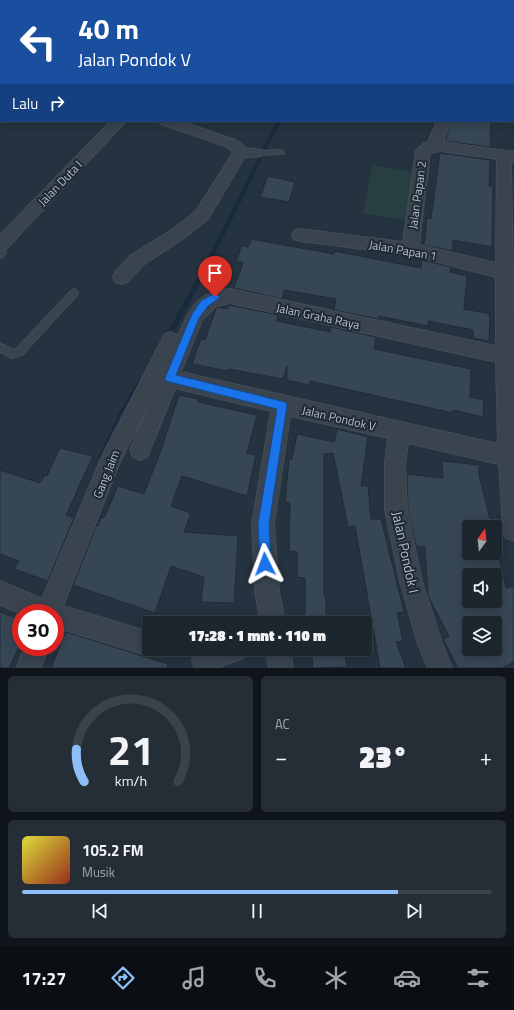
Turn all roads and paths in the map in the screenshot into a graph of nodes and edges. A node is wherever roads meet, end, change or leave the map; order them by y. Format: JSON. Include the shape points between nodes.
{"nodes":[{"id":1,"x":118,"y":122,"type":"edge"},
{"id":2,"x":169,"y":122,"type":"edge"},
{"id":3,"x":444,"y":122,"type":"edge"},
{"id":4,"x":434,"y":146,"type":"junction"},
{"id":5,"x":280,"y":152,"type":"dead end"},
{"id":6,"x":240,"y":153,"type":"junction"},
{"id":7,"x":263,"y":153,"type":"joint"},
{"id":8,"x":509,"y":156,"type":"edge"},
{"id":9,"x":300,"y":235,"type":"dead end"},
{"id":10,"x":410,"y":249,"type":"junction"},
{"id":11,"x":1,"y":251,"type":"edge"},
{"id":12,"x":504,"y":272,"type":"junction"},
{"id":13,"x":120,"y":277,"type":"dead end"},
{"id":14,"x":74,"y":293,"type":"dead end"},
{"id":15,"x":171,"y":340,"type":"dead end"},
{"id":16,"x":0,"y":347,"type":"edge"},
{"id":17,"x":510,"y":357,"type":"edge"},
{"id":18,"x":170,"y":378,"type":"junction"},
{"id":19,"x":282,"y":405,"type":"junction"},
{"id":20,"x":399,"y":432,"type":"junction"},
{"id":21,"x":140,"y":450,"type":"dead end"},
{"id":22,"x":509,"y":456,"type":"junction"},
{"id":23,"x":514,"y":530,"type":"edge"},
{"id":24,"x":0,"y":593,"type":"edge"},
{"id":25,"x":25,"y":604,"type":"edge"},
{"id":26,"x":53,"y":604,"type":"edge"},
{"id":27,"x":271,"y":616,"type":"edge"},
{"id":28,"x":64,"y":618,"type":"edge"},
{"id":29,"x":142,"y":642,"type":"edge"},
{"id":30,"x":33,"y":656,"type":"edge"},
{"id":31,"x":216,"y":656,"type":"edge"},
{"id":32,"x":279,"y":656,"type":"edge"},
{"id":33,"x":204,"y":661,"type":"dead end"},
{"id":34,"x":29,"y":668,"type":"edge"},
{"id":35,"x":282,"y":668,"type":"edge"},
{"id":36,"x":440,"y":668,"type":"edge"}],
"edges":[{"from":1,"to":11,"type":"street","name":"Jalan Duta I"},
{"from":2,"to":6,"type":"street","via":[[230,143],[237,147]]},
{"from":3,"to":4,"type":"street"},
{"from":4,"to":8,"type":"street","name":"Jalan Papan 2"},
{"from":4,"to":10,"type":"street","name":"Jalan Papan 2","via":[[423,151]]},
{"from":5,"to":7,"type":"lane"},
{"from":6,"to":7,"type":"street"},
{"from":6,"to":13,"type":"street","via":[[202,215],[137,260]]},
{"from":8,"to":12,"type":"street"},
{"from":9,"to":10,"type":"street","name":"Jalan Papan 1"},
{"from":10,"to":12,"type":"street","name":"Jalan Papan 1"},
{"from":12,"to":17,"type":"street"},
{"from":14,"to":16,"type":"lane","via":[[19,352],[12,354]]},
{"from":15,"to":26,"type":"street","name":"Gang Jaim","via":[[111,459]]},
{"from":17,"to":18,"type":"street","name":"Jalan Graha Raya","via":[[230,296],[215,297],[204,304],[196,316]]},
{"from":17,"to":22,"type":"street"},
{"from":18,"to":19,"type":"street","name":"Jalan Pondok V"},
{"from":18,"to":21,"type":"street","name":"Jalan Graha Raya"},
{"from":19,"to":20,"type":"street","name":"Jalan Pondok V"},
{"from":19,"to":27,"type":"street","via":[[263,524],[266,591]]},
{"from":20,"to":22,"type":"street","name":"Jalan Pondok V"},
{"from":20,"to":36,"type":"street","name":"Jalan Pondok I","via":[[395,464],[396,510],[411,581]]},
{"from":22,"to":23,"type":"street"},
{"from":24,"to":25,"type":"street"},
{"from":28,"to":29,"type":"street"},
{"from":30,"to":34,"type":"street"},
{"from":31,"to":33,"type":"street"},
{"from":32,"to":35,"type":"street"}]}
